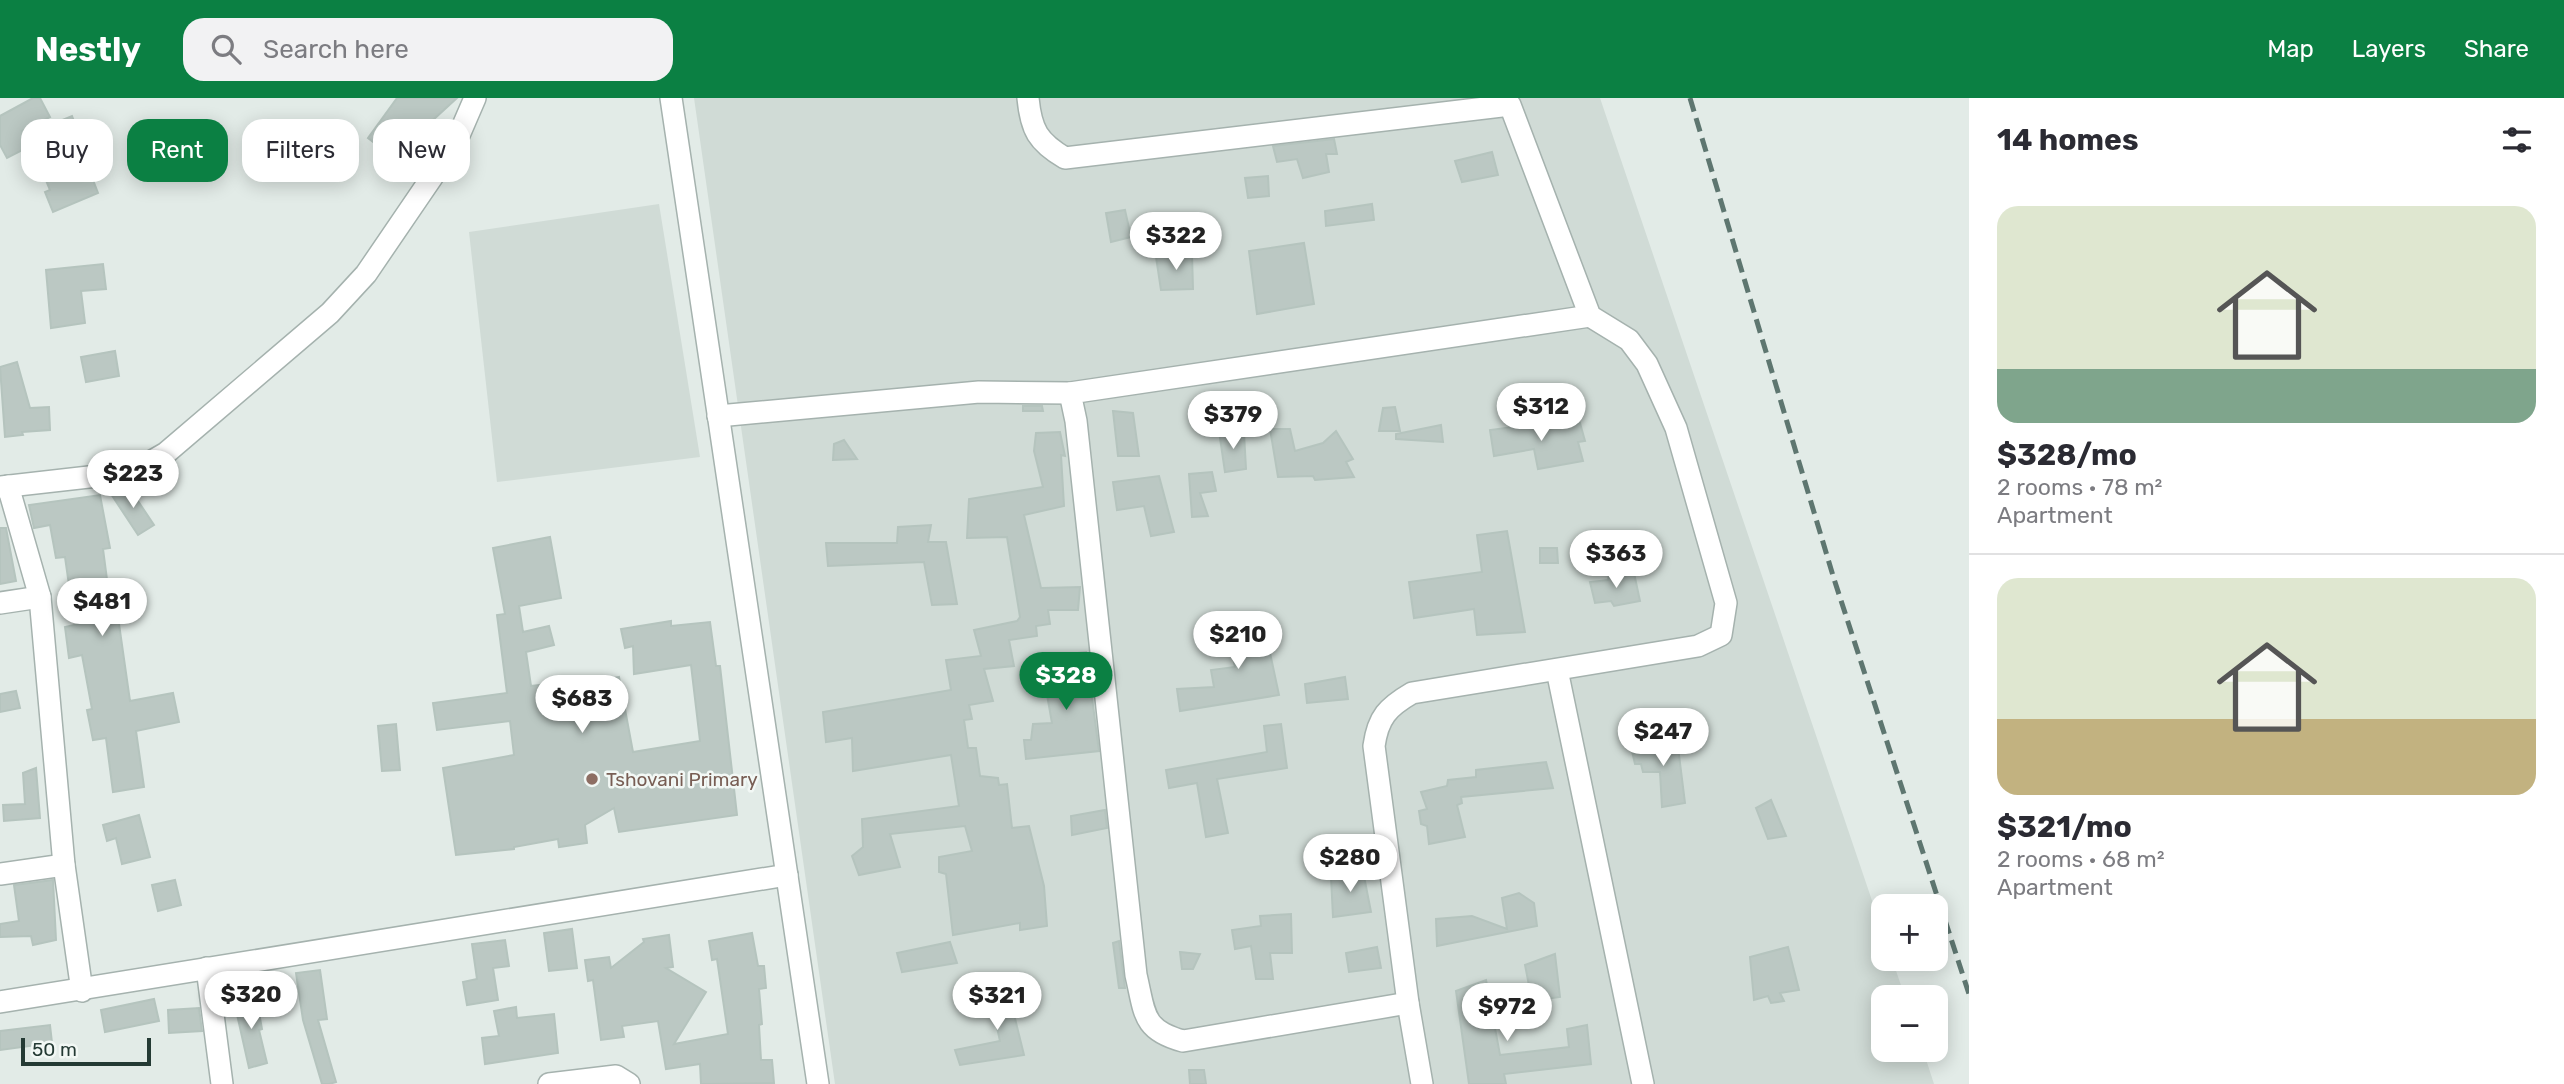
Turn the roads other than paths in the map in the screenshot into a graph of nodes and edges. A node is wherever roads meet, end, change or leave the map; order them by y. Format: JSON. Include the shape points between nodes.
{"nodes":[{"id":1,"x":475,"y":98,"type":"edge"},
{"id":2,"x":671,"y":98,"type":"edge"},
{"id":3,"x":1028,"y":98,"type":"edge"},
{"id":4,"x":1590,"y":316,"type":"junction"},
{"id":5,"x":1070,"y":393,"type":"junction"},
{"id":6,"x":718,"y":416,"type":"junction"},
{"id":7,"x":4,"y":487,"type":"edge"},
{"id":8,"x":40,"y":597,"type":"junction"},
{"id":9,"x":0,"y":603,"type":"edge"},
{"id":10,"x":1557,"y":670,"type":"junction"},
{"id":11,"x":64,"y":866,"type":"junction"},
{"id":12,"x":0,"y":874,"type":"edge"},
{"id":13,"x":787,"y":875,"type":"junction"},
{"id":14,"x":207,"y":968,"type":"junction"},
{"id":15,"x":82,"y":991,"type":"junction"},
{"id":16,"x":0,"y":1002,"type":"edge"},
{"id":17,"x":1408,"y":1003,"type":"junction"},
{"id":18,"x":222,"y":1084,"type":"edge"},
{"id":19,"x":549,"y":1084,"type":"edge"},
{"id":20,"x":629,"y":1084,"type":"edge"},
{"id":21,"x":818,"y":1084,"type":"edge"},
{"id":22,"x":1422,"y":1084,"type":"edge"},
{"id":23,"x":1643,"y":1084,"type":"edge"}],
"edges":[{"from":1,"to":7,"type":"street","via":[[456,142],[366,274],[330,313],[166,453],[133,472]]},
{"from":2,"to":6,"type":"street"},
{"from":3,"to":4,"type":"street","via":[[1030,120],[1044,146],[1065,158],[1510,105]]},
{"from":4,"to":5,"type":"street"},
{"from":4,"to":10,"type":"street","via":[[1629,340],[1647,364],[1676,428],[1726,603],[1721,635],[1711,641]]},
{"from":5,"to":6,"type":"street","via":[[968,393]]},
{"from":5,"to":17,"type":"street","via":[[1136,975],[1146,1016],[1161,1035],[1184,1041]]},
{"from":6,"to":13,"type":"street"},
{"from":7,"to":8,"type":"street"},
{"from":8,"to":9,"type":"street"},
{"from":8,"to":11,"type":"street"},
{"from":10,"to":17,"type":"street","via":[[1412,693],[1388,707],[1377,726],[1374,746]]},
{"from":10,"to":23,"type":"street"},
{"from":11,"to":12,"type":"street"},
{"from":11,"to":15,"type":"street"},
{"from":13,"to":14,"type":"street"},
{"from":13,"to":21,"type":"street"},
{"from":14,"to":15,"type":"street"},
{"from":14,"to":18,"type":"street"},
{"from":15,"to":16,"type":"street"},
{"from":17,"to":22,"type":"street"},
{"from":19,"to":20,"type":"street","via":[[616,1076]]}]}
